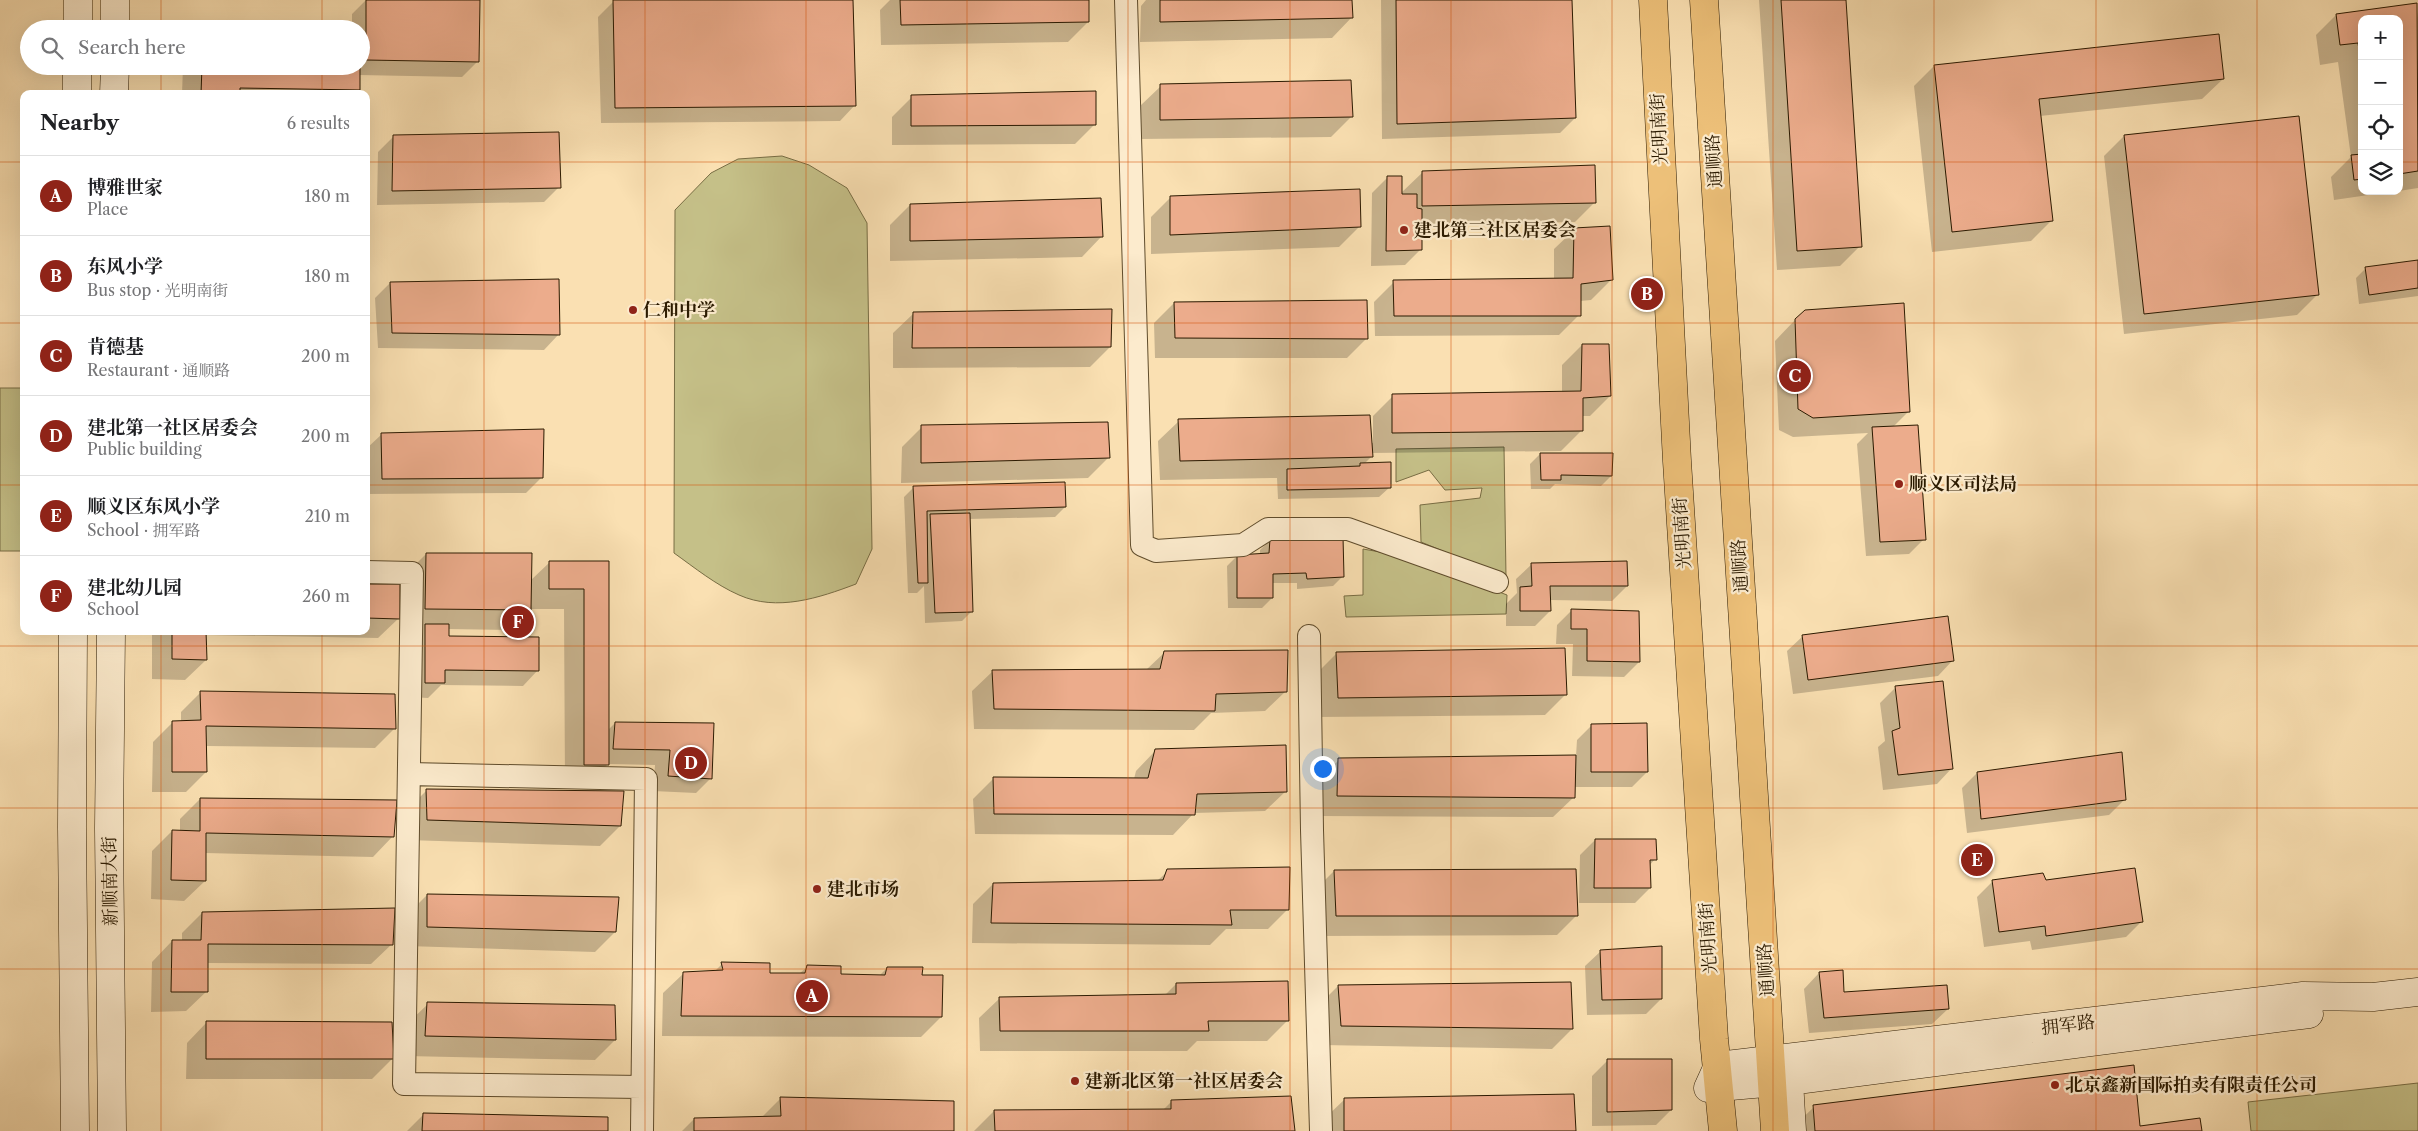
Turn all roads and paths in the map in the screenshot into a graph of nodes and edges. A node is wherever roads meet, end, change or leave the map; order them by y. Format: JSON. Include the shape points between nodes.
{"nodes":[{"id":1,"x":78,"y":0,"type":"edge"},
{"id":2,"x":115,"y":0,"type":"edge"},
{"id":3,"x":1126,"y":0,"type":"edge"},
{"id":4,"x":1653,"y":0,"type":"edge"},
{"id":5,"x":1704,"y":0,"type":"edge"},
{"id":6,"x":78,"y":20,"type":"edge"},
{"id":7,"x":115,"y":20,"type":"edge"},
{"id":8,"x":77,"y":75,"type":"edge"},
{"id":9,"x":115,"y":75,"type":"edge"},
{"id":10,"x":77,"y":90,"type":"edge"},
{"id":11,"x":114,"y":90,"type":"edge"},
{"id":12,"x":370,"y":572,"type":"edge"},
{"id":13,"x":1497,"y":582,"type":"dead end"},
{"id":14,"x":74,"y":635,"type":"edge"},
{"id":15,"x":111,"y":635,"type":"edge"},
{"id":16,"x":1309,"y":636,"type":"dead end"},
{"id":17,"x":409,"y":774,"type":"junction"},
{"id":18,"x":2418,"y":992,"type":"edge"},
{"id":19,"x":1778,"y":1075,"type":"junction"},
{"id":20,"x":1715,"y":1080,"type":"junction"},
{"id":21,"x":642,"y":1087,"type":"junction"},
{"id":22,"x":75,"y":1131,"type":"edge"},
{"id":23,"x":112,"y":1131,"type":"edge"},
{"id":24,"x":642,"y":1131,"type":"edge"},
{"id":25,"x":1321,"y":1131,"type":"edge"},
{"id":26,"x":1712,"y":1131,"type":"edge"},
{"id":27,"x":1723,"y":1131,"type":"edge"},
{"id":28,"x":1775,"y":1131,"type":"edge"},
{"id":29,"x":1792,"y":1131,"type":"edge"}],
"edges":[{"from":1,"to":6,"type":"main road"},
{"from":2,"to":7,"type":"main road"},
{"from":3,"to":13,"type":"street","via":[[1142,545],[1156,551],[1243,545],[1268,529],[1348,529]]},
{"from":4,"to":20,"type":"main road","name":"光明南街","via":[[1676,452]]},
{"from":5,"to":19,"type":"main road","name":"通顺路"},
{"from":8,"to":10,"type":"main road"},
{"from":9,"to":11,"type":"main road"},
{"from":12,"to":17,"type":"street","via":[[412,573]]},
{"from":14,"to":22,"type":"main road"},
{"from":15,"to":23,"type":"main road","name":"新顺南大街"},
{"from":16,"to":25,"type":"street"},
{"from":17,"to":21,"type":"street","via":[[646,779]]},
{"from":17,"to":21,"type":"street","via":[[404,1084]]},
{"from":18,"to":19,"type":"main road","name":"拥军路","via":[[2373,997],[2303,996]]},
{"from":19,"to":20,"type":"main road","name":"拥军路"},
{"from":19,"to":28,"type":"main road","name":"通顺路"},
{"from":19,"to":29,"type":"main road"},
{"from":20,"to":26,"type":"main road"},
{"from":20,"to":27,"type":"main road"},
{"from":21,"to":24,"type":"street"}]}
